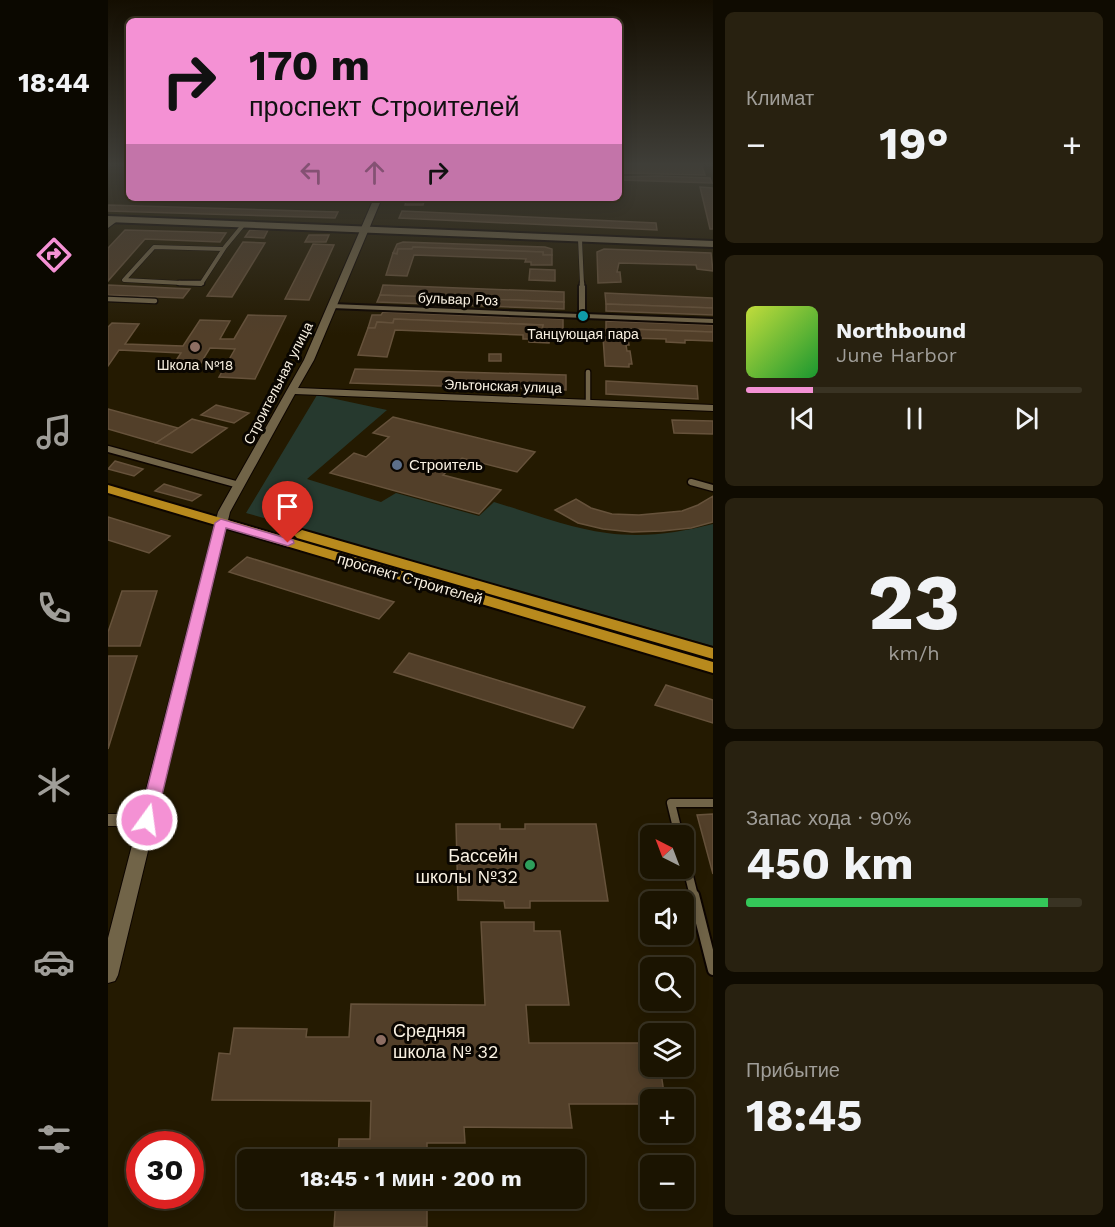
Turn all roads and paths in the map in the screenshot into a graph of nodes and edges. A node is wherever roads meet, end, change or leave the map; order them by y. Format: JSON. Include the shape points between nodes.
{"nodes":[{"id":1,"x":145,"y":220,"type":"edge"},
{"id":2,"x":368,"y":220,"type":"edge"},
{"id":3,"x":244,"y":224,"type":"junction"},
{"id":4,"x":364,"y":230,"type":"junction"},
{"id":5,"x":580,"y":239,"type":"junction"},
{"id":6,"x":713,"y":244,"type":"edge"},
{"id":7,"x":223,"y":249,"type":"junction"},
{"id":8,"x":582,"y":286,"type":"joint"},
{"id":9,"x":108,"y":299,"type":"edge"},
{"id":10,"x":155,"y":301,"type":"dead end"},
{"id":11,"x":332,"y":306,"type":"junction"},
{"id":12,"x":582,"y":316,"type":"junction"},
{"id":13,"x":713,"y":321,"type":"edge"},
{"id":14,"x":588,"y":372,"type":"dead end"},
{"id":15,"x":292,"y":391,"type":"junction"},
{"id":16,"x":588,"y":403,"type":"junction"},
{"id":17,"x":713,"y":408,"type":"edge"},
{"id":18,"x":108,"y":449,"type":"edge"},
{"id":19,"x":108,"y":478,"type":"edge"},
{"id":20,"x":692,"y":483,"type":"dead end"},
{"id":21,"x":239,"y":485,"type":"junction"},
{"id":22,"x":713,"y":488,"type":"edge"},
{"id":23,"x":108,"y":489,"type":"edge"},
{"id":24,"x":223,"y":518,"type":"junction"},
{"id":25,"x":713,"y":654,"type":"edge"},
{"id":26,"x":713,"y":668,"type":"edge"},
{"id":27,"x":713,"y":803,"type":"edge"},
{"id":28,"x":108,"y":820,"type":"edge"},
{"id":29,"x":147,"y":820,"type":"junction"},
{"id":30,"x":676,"y":825,"type":"edge"},
{"id":31,"x":690,"y":879,"type":"edge"},
{"id":32,"x":113,"y":937,"type":"edge"},
{"id":33,"x":713,"y":970,"type":"edge"},
{"id":34,"x":108,"y":975,"type":"edge"}],
"edges":[{"from":1,"to":3,"type":"street"},
{"from":2,"to":4,"type":"street","name":"Строительная улица"},
{"from":3,"to":4,"type":"street"},
{"from":3,"to":7,"type":"lane"},
{"from":4,"to":5,"type":"street"},
{"from":4,"to":11,"type":"street","name":"Строительная улица"},
{"from":5,"to":6,"type":"street"},
{"from":5,"to":8,"type":"lane"},
{"from":7,"to":7,"type":"lane","via":[[201,284],[124,280],[154,247]]},
{"from":8,"to":12,"type":"street"},
{"from":9,"to":10,"type":"lane"},
{"from":11,"to":12,"type":"street","name":"бульвар Роз"},
{"from":11,"to":15,"type":"street","name":"Строительная улица"},
{"from":12,"to":13,"type":"street","name":"бульвар Роз"},
{"from":14,"to":16,"type":"lane"},
{"from":15,"to":16,"type":"street","name":"Эльтонская улица"},
{"from":15,"to":21,"type":"street","name":"Строительная улица"},
{"from":16,"to":17,"type":"street","name":"Эльтонская улица"},
{"from":18,"to":21,"type":"lane"},
{"from":19,"to":24,"type":"main road","name":"проспект Строителей"},
{"from":20,"to":22,"type":"lane"},
{"from":21,"to":24,"type":"street","name":"Строительная улица"},
{"from":23,"to":24,"type":"main road","name":"проспект Строителей"},
{"from":24,"to":25,"type":"main road","name":"проспект Строителей"},
{"from":24,"to":26,"type":"main road","name":"проспект Строителей"},
{"from":24,"to":29,"type":"street","name":"Строительная улица"},
{"from":27,"to":30,"type":"lane","via":[[671,803]]},
{"from":28,"to":29,"type":"street"},
{"from":29,"to":32,"type":"street","name":"Строительная улица"},
{"from":31,"to":33,"type":"lane"},
{"from":32,"to":34,"type":"street","name":"Строительная улица"}]}
